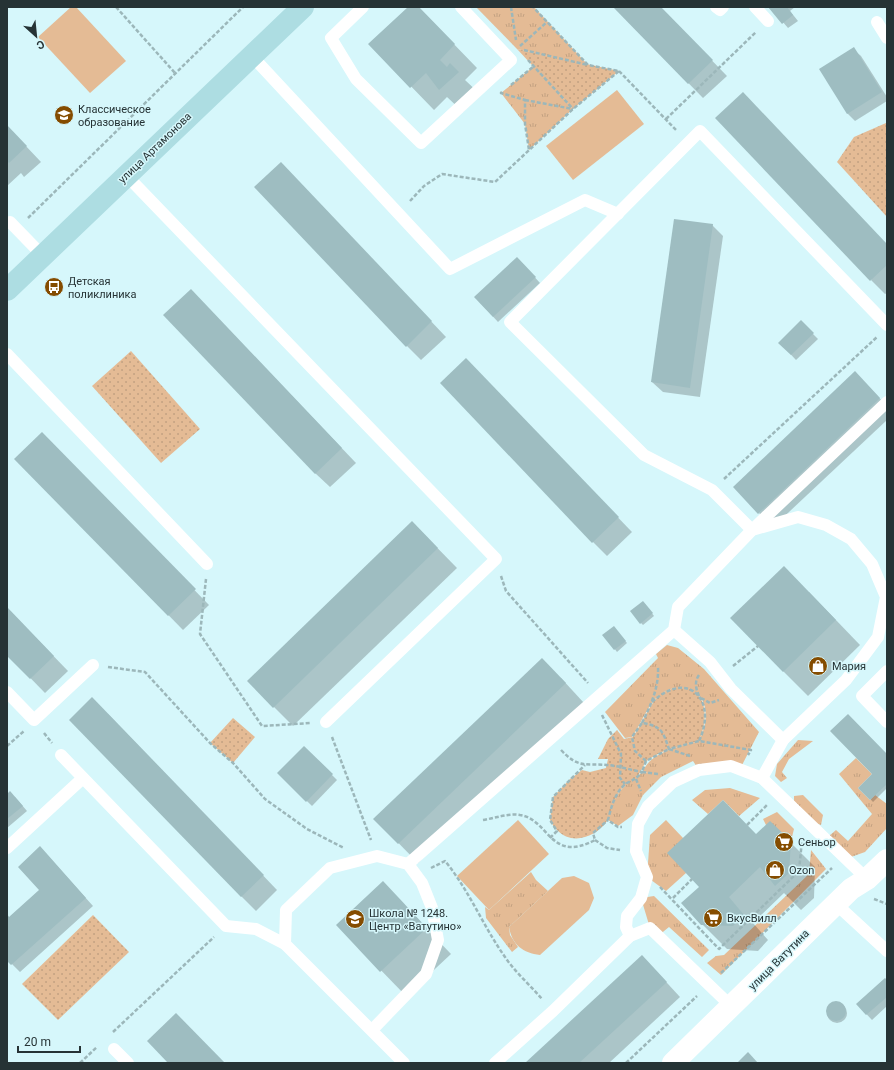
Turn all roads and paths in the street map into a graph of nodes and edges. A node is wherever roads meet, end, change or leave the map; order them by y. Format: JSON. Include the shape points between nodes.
{"nodes":[{"id":1,"x":116,"y":7,"type":"edge"},
{"id":2,"x":243,"y":7,"type":"edge"},
{"id":3,"x":304,"y":7,"type":"edge"},
{"id":4,"x":363,"y":7,"type":"edge"},
{"id":5,"x":461,"y":7,"type":"edge"},
{"id":6,"x":511,"y":7,"type":"edge"},
{"id":7,"x":533,"y":7,"type":"edge"},
{"id":8,"x":716,"y":7,"type":"edge"},
{"id":9,"x":723,"y":7,"type":"edge"},
{"id":10,"x":755,"y":7,"type":"edge"},
{"id":11,"x":768,"y":21,"type":"joint"},
{"id":12,"x":547,"y":22,"type":"junction"},
{"id":13,"x":877,"y":22,"type":"dead end"},
{"id":14,"x":887,"y":38,"type":"edge"},
{"id":15,"x":517,"y":48,"type":"junction"},
{"id":16,"x":252,"y":56,"type":"junction"},
{"id":17,"x":588,"y":65,"type":"junction"},
{"id":18,"x":534,"y":66,"type":"dead end"},
{"id":19,"x":619,"y":71,"type":"junction"},
{"id":20,"x":175,"y":73,"type":"junction"},
{"id":21,"x":525,"y":100,"type":"junction"},
{"id":22,"x":573,"y":109,"type":"junction"},
{"id":23,"x":666,"y":119,"type":"junction"},
{"id":24,"x":689,"y":142,"type":"junction"},
{"id":25,"x":529,"y":150,"type":"junction"},
{"id":26,"x":126,"y":176,"type":"junction"},
{"id":27,"x":398,"y":214,"type":"junction"},
{"id":28,"x":618,"y":214,"type":"junction"},
{"id":29,"x":13,"y":226,"type":"joint"},
{"id":30,"x":43,"y":256,"type":"junction"},
{"id":31,"x":7,"y":290,"type":"edge"},
{"id":32,"x":884,"y":329,"type":"edge"},
{"id":33,"x":7,"y":354,"type":"edge"},
{"id":34,"x":887,"y":402,"type":"edge"},
{"id":35,"x":712,"y":490,"type":"junction"},
{"id":36,"x":752,"y":530,"type":"junction"},
{"id":37,"x":496,"y":559,"type":"junction"},
{"id":38,"x":207,"y":564,"type":"joint"},
{"id":39,"x":674,"y":630,"type":"junction"},
{"id":40,"x":758,"y":646,"type":"dead end"},
{"id":41,"x":652,"y":650,"type":"junction"},
{"id":42,"x":93,"y":665,"type":"joint"},
{"id":43,"x":887,"y":671,"type":"edge"},
{"id":44,"x":721,"y":676,"type":"junction"},
{"id":45,"x":846,"y":680,"type":"junction"},
{"id":46,"x":7,"y":692,"type":"edge"},
{"id":47,"x":862,"y":696,"type":"junction"},
{"id":48,"x":596,"y":700,"type":"junction"},
{"id":49,"x":652,"y":702,"type":"junction"},
{"id":50,"x":326,"y":722,"type":"junction"},
{"id":51,"x":887,"y":722,"type":"edge"},
{"id":52,"x":642,"y":723,"type":"junction"},
{"id":53,"x":552,"y":739,"type":"junction"},
{"id":54,"x":783,"y":740,"type":"junction"},
{"id":55,"x":61,"y":755,"type":"dead end"},
{"id":56,"x":646,"y":761,"type":"junction"},
{"id":57,"x":585,"y":765,"type":"junction"},
{"id":58,"x":621,"y":768,"type":"junction"},
{"id":59,"x":699,"y":770,"type":"junction"},
{"id":60,"x":83,"y":778,"type":"junction"},
{"id":61,"x":762,"y":778,"type":"junction"},
{"id":62,"x":625,"y":784,"type":"junction"},
{"id":63,"x":669,"y":786,"type":"junction"},
{"id":64,"x":773,"y":808,"type":"dead end"},
{"id":65,"x":465,"y":814,"type":"junction"},
{"id":66,"x":608,"y":820,"type":"junction"},
{"id":67,"x":638,"y":824,"type":"junction"},
{"id":68,"x":747,"y":825,"type":"dead end"},
{"id":69,"x":550,"y":838,"type":"junction"},
{"id":70,"x":802,"y":838,"type":"dead end"},
{"id":71,"x":595,"y":840,"type":"junction"},
{"id":72,"x":7,"y":848,"type":"edge"},
{"id":73,"x":636,"y":852,"type":"junction"},
{"id":74,"x":377,"y":856,"type":"junction"},
{"id":75,"x":844,"y":857,"type":"junction"},
{"id":76,"x":887,"y":860,"type":"edge"},
{"id":77,"x":408,"y":864,"type":"junction"},
{"id":78,"x":416,"y":876,"type":"junction"},
{"id":79,"x":647,"y":877,"type":"junction"},
{"id":80,"x":692,"y":879,"type":"dead end"},
{"id":81,"x":867,"y":879,"type":"junction"},
{"id":82,"x":673,"y":898,"type":"junction"},
{"id":83,"x":836,"y":904,"type":"junction"},
{"id":84,"x":226,"y":926,"type":"junction"},
{"id":85,"x":630,"y":936,"type":"junction"},
{"id":86,"x":284,"y":944,"type":"junction"},
{"id":87,"x":887,"y":951,"type":"edge"},
{"id":88,"x":708,"y":985,"type":"junction"},
{"id":89,"x":732,"y":1007,"type":"junction"},
{"id":90,"x":553,"y":1011,"type":"junction"},
{"id":91,"x":372,"y":1030,"type":"junction"},
{"id":92,"x":111,"y":1034,"type":"dead end"},
{"id":93,"x":101,"y":1044,"type":"dead end"},
{"id":94,"x":114,"y":1048,"type":"dead end"},
{"id":95,"x":80,"y":1063,"type":"edge"},
{"id":96,"x":128,"y":1063,"type":"edge"},
{"id":97,"x":404,"y":1063,"type":"edge"},
{"id":98,"x":495,"y":1063,"type":"edge"},
{"id":99,"x":626,"y":1063,"type":"edge"},
{"id":100,"x":673,"y":1063,"type":"edge"}],
"edges":[{"from":1,"to":20,"type":"path"},
{"from":2,"to":20,"type":"path"},
{"from":3,"to":16,"type":"street","name":"улица Артамонова"},
{"from":4,"to":5,"type":"lane","via":[[331,38],[356,80],[421,143],[511,60]]},
{"from":6,"to":15,"type":"path"},
{"from":7,"to":12,"type":"path"},
{"from":8,"to":9,"type":"lane","via":[[720,10]]},
{"from":10,"to":11,"type":"lane"},
{"from":11,"to":23,"type":"path"},
{"from":12,"to":15,"type":"path"},
{"from":12,"to":17,"type":"path"},
{"from":13,"to":14,"type":"lane"},
{"from":15,"to":17,"type":"path"},
{"from":16,"to":26,"type":"street","name":"улица Артамонова"},
{"from":16,"to":27,"type":"lane"},
{"from":17,"to":19,"type":"path"},
{"from":18,"to":21,"type":"path","via":[[501,93]]},
{"from":19,"to":22,"type":"path"},
{"from":19,"to":23,"type":"path"},
{"from":20,"to":29,"type":"path"},
{"from":21,"to":22,"type":"path"},
{"from":21,"to":25,"type":"path"},
{"from":22,"to":25,"type":"path"},
{"from":23,"to":24,"type":"path"},
{"from":24,"to":28,"type":"lane"},
{"from":24,"to":32,"type":"lane","via":[[700,131]]},
{"from":25,"to":27,"type":"path","via":[[495,182],[442,174],[424,186]]},
{"from":26,"to":30,"type":"street","name":"улица Артамонова"},
{"from":26,"to":37,"type":"lane"},
{"from":27,"to":28,"type":"lane","via":[[450,269],[585,200]]},
{"from":28,"to":35,"type":"lane","via":[[510,322],[644,455]]},
{"from":29,"to":30,"type":"lane"},
{"from":30,"to":31,"type":"street","name":"улица Артамонова"},
{"from":32,"to":35,"type":"path"},
{"from":33,"to":38,"type":"lane"},
{"from":34,"to":36,"type":"lane"},
{"from":35,"to":36,"type":"lane"},
{"from":36,"to":39,"type":"lane","via":[[678,607]]},
{"from":36,"to":45,"type":"lane","via":[[798,517],[826,525],[851,539],[872,564],[886,597],[878,637]]},
{"from":37,"to":48,"type":"path","via":[[506,591]]},
{"from":37,"to":50,"type":"lane"},
{"from":38,"to":50,"type":"path","via":[[200,634],[262,726]]},
{"from":39,"to":41,"type":"lane"},
{"from":39,"to":44,"type":"lane","via":[[710,662]]},
{"from":40,"to":44,"type":"path"},
{"from":41,"to":48,"type":"lane"},
{"from":41,"to":49,"type":"path","via":[[658,658],[658,674]]},
{"from":42,"to":46,"type":"lane","via":[[34,720]]},
{"from":42,"to":74,"type":"path","via":[[145,672],[266,799],[307,829],[349,850]]},
{"from":43,"to":47,"type":"lane"},
{"from":44,"to":54,"type":"lane"},
{"from":45,"to":47,"type":"lane"},
{"from":45,"to":54,"type":"lane"},
{"from":47,"to":51,"type":"lane"},
{"from":48,"to":53,"type":"lane"},
{"from":48,"to":58,"type":"path","via":[[621,754]]},
{"from":49,"to":52,"type":"path"},
{"from":49,"to":52,"type":"path","via":[[662,693],[677,687],[690,689],[701,698],[706,707],[705,728],[699,741],[669,749],[663,733],[655,725]]},
{"from":50,"to":74,"type":"path"},
{"from":52,"to":56,"type":"path","via":[[632,737],[635,751]]},
{"from":53,"to":57,"type":"path","via":[[570,760]]},
{"from":53,"to":65,"type":"lane"},
{"from":54,"to":61,"type":"lane"},
{"from":55,"to":60,"type":"lane"},
{"from":56,"to":59,"type":"path","via":[[669,749],[689,754]]},
{"from":56,"to":63,"type":"path","via":[[642,772],[659,774]]},
{"from":57,"to":58,"type":"path"},
{"from":57,"to":69,"type":"path","via":[[554,797],[550,820],[557,831]]},
{"from":58,"to":62,"type":"path","via":[[620,778]]},
{"from":58,"to":62,"type":"path","via":[[642,772],[636,779]]},
{"from":59,"to":61,"type":"lane","via":[[732,766]]},
{"from":59,"to":63,"type":"lane"},
{"from":60,"to":72,"type":"lane"},
{"from":60,"to":84,"type":"lane"},
{"from":61,"to":75,"type":"lane"},
{"from":62,"to":66,"type":"path","via":[[618,792]]},
{"from":63,"to":67,"type":"lane","via":[[648,806]]},
{"from":64,"to":68,"type":"path","via":[[769,803]]},
{"from":65,"to":69,"type":"path","via":[[476,821],[503,815],[521,815],[533,821]]},
{"from":65,"to":77,"type":"lane"},
{"from":66,"to":67,"type":"path","via":[[618,827]]},
{"from":66,"to":71,"type":"path","via":[[593,833]]},
{"from":67,"to":73,"type":"lane"},
{"from":69,"to":71,"type":"path","via":[[564,846],[584,846]]},
{"from":70,"to":82,"type":"path","via":[[799,871],[719,949]]},
{"from":71,"to":73,"type":"path","via":[[608,848]]},
{"from":73,"to":79,"type":"lane"},
{"from":74,"to":77,"type":"lane"},
{"from":74,"to":86,"type":"lane","via":[[330,868],[286,910]]},
{"from":75,"to":81,"type":"lane"},
{"from":75,"to":88,"type":"path"},
{"from":76,"to":81,"type":"street","name":"улица Ватутина"},
{"from":77,"to":78,"type":"lane"},
{"from":78,"to":90,"type":"path","via":[[445,861],[457,876],[505,958]]},
{"from":78,"to":91,"type":"lane","via":[[422,882],[432,908],[438,940],[426,974]]},
{"from":79,"to":82,"type":"path"},
{"from":79,"to":85,"type":"lane","via":[[641,898],[627,916],[626,927]]},
{"from":80,"to":82,"type":"path"},
{"from":81,"to":83,"type":"street","name":"улица Ватутина"},
{"from":83,"to":87,"type":"lane"},
{"from":83,"to":89,"type":"street","name":"улица Ватутина"},
{"from":84,"to":86,"type":"lane","via":[[256,929]]},
{"from":84,"to":92,"type":"path"},
{"from":85,"to":88,"type":"lane","via":[[650,928]]},
{"from":85,"to":90,"type":"lane"},
{"from":86,"to":91,"type":"lane"},
{"from":88,"to":89,"type":"lane"},
{"from":88,"to":99,"type":"path"},
{"from":89,"to":100,"type":"street","name":"улица Ватутина"},
{"from":90,"to":98,"type":"lane"},
{"from":91,"to":97,"type":"lane"},
{"from":93,"to":95,"type":"path"},
{"from":94,"to":96,"type":"lane"}]}
